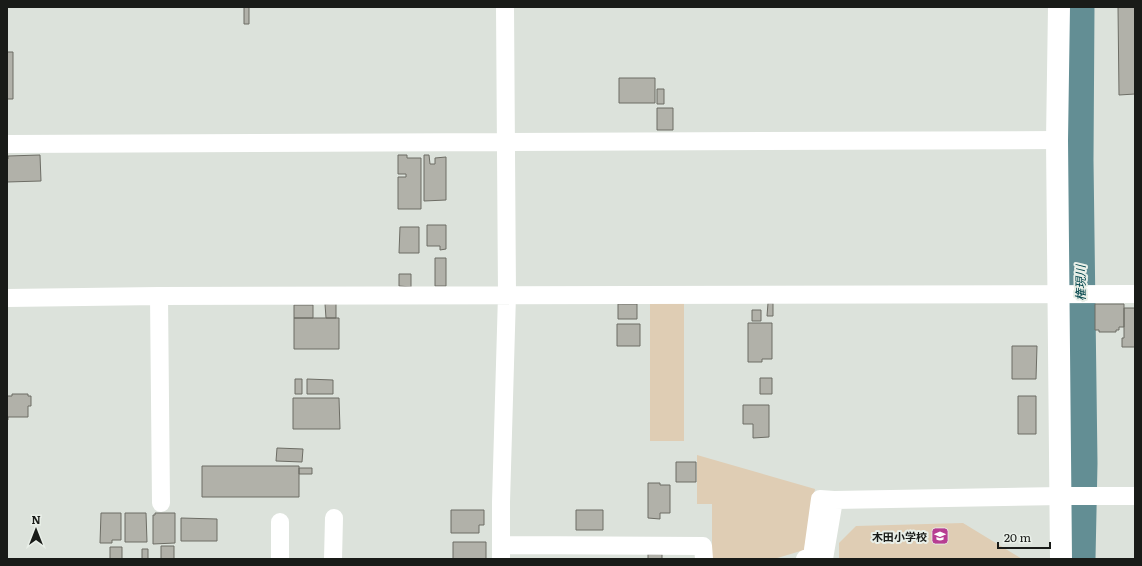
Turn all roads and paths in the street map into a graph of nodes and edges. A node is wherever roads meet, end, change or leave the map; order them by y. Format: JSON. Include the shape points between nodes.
{"nodes":[{"id":1,"x":505,"y":7,"type":"edge"},
{"id":2,"x":1059,"y":7,"type":"edge"},
{"id":3,"x":1057,"y":140,"type":"junction"},
{"id":4,"x":505,"y":141,"type":"junction"},
{"id":5,"x":7,"y":144,"type":"edge"},
{"id":6,"x":1135,"y":294,"type":"edge"},
{"id":7,"x":507,"y":295,"type":"junction"},
{"id":8,"x":1059,"y":295,"type":"junction"},
{"id":9,"x":160,"y":296,"type":"junction"},
{"id":10,"x":7,"y":298,"type":"edge"},
{"id":11,"x":1061,"y":496,"type":"junction"},
{"id":12,"x":1135,"y":496,"type":"edge"},
{"id":13,"x":834,"y":500,"type":"junction"},
{"id":14,"x":161,"y":503,"type":"dead end"},
{"id":15,"x":334,"y":518,"type":"dead end"},
{"id":16,"x":280,"y":522,"type":"dead end"},
{"id":17,"x":501,"y":552,"type":"edge"},
{"id":18,"x":280,"y":559,"type":"edge"},
{"id":19,"x":334,"y":559,"type":"edge"},
{"id":20,"x":704,"y":559,"type":"edge"},
{"id":21,"x":805,"y":559,"type":"edge"},
{"id":22,"x":824,"y":559,"type":"edge"},
{"id":23,"x":1061,"y":559,"type":"edge"}],
"edges":[{"from":1,"to":4,"type":"street"},
{"from":2,"to":3,"type":"street"},
{"from":3,"to":4,"type":"street"},
{"from":3,"to":8,"type":"street"},
{"from":4,"to":5,"type":"street"},
{"from":4,"to":7,"type":"street"},
{"from":6,"to":8,"type":"street"},
{"from":7,"to":8,"type":"street"},
{"from":7,"to":9,"type":"street"},
{"from":7,"to":17,"type":"street"},
{"from":8,"to":11,"type":"street"},
{"from":9,"to":10,"type":"street"},
{"from":9,"to":14,"type":"street"},
{"from":11,"to":12,"type":"street"},
{"from":11,"to":13,"type":"street"},
{"from":11,"to":23,"type":"street"},
{"from":13,"to":21,"type":"street","via":[[820,499],[812,557]]},
{"from":13,"to":22,"type":"street"},
{"from":15,"to":19,"type":"street"},
{"from":16,"to":18,"type":"street"},
{"from":17,"to":20,"type":"street","via":[[703,546]]}]}
